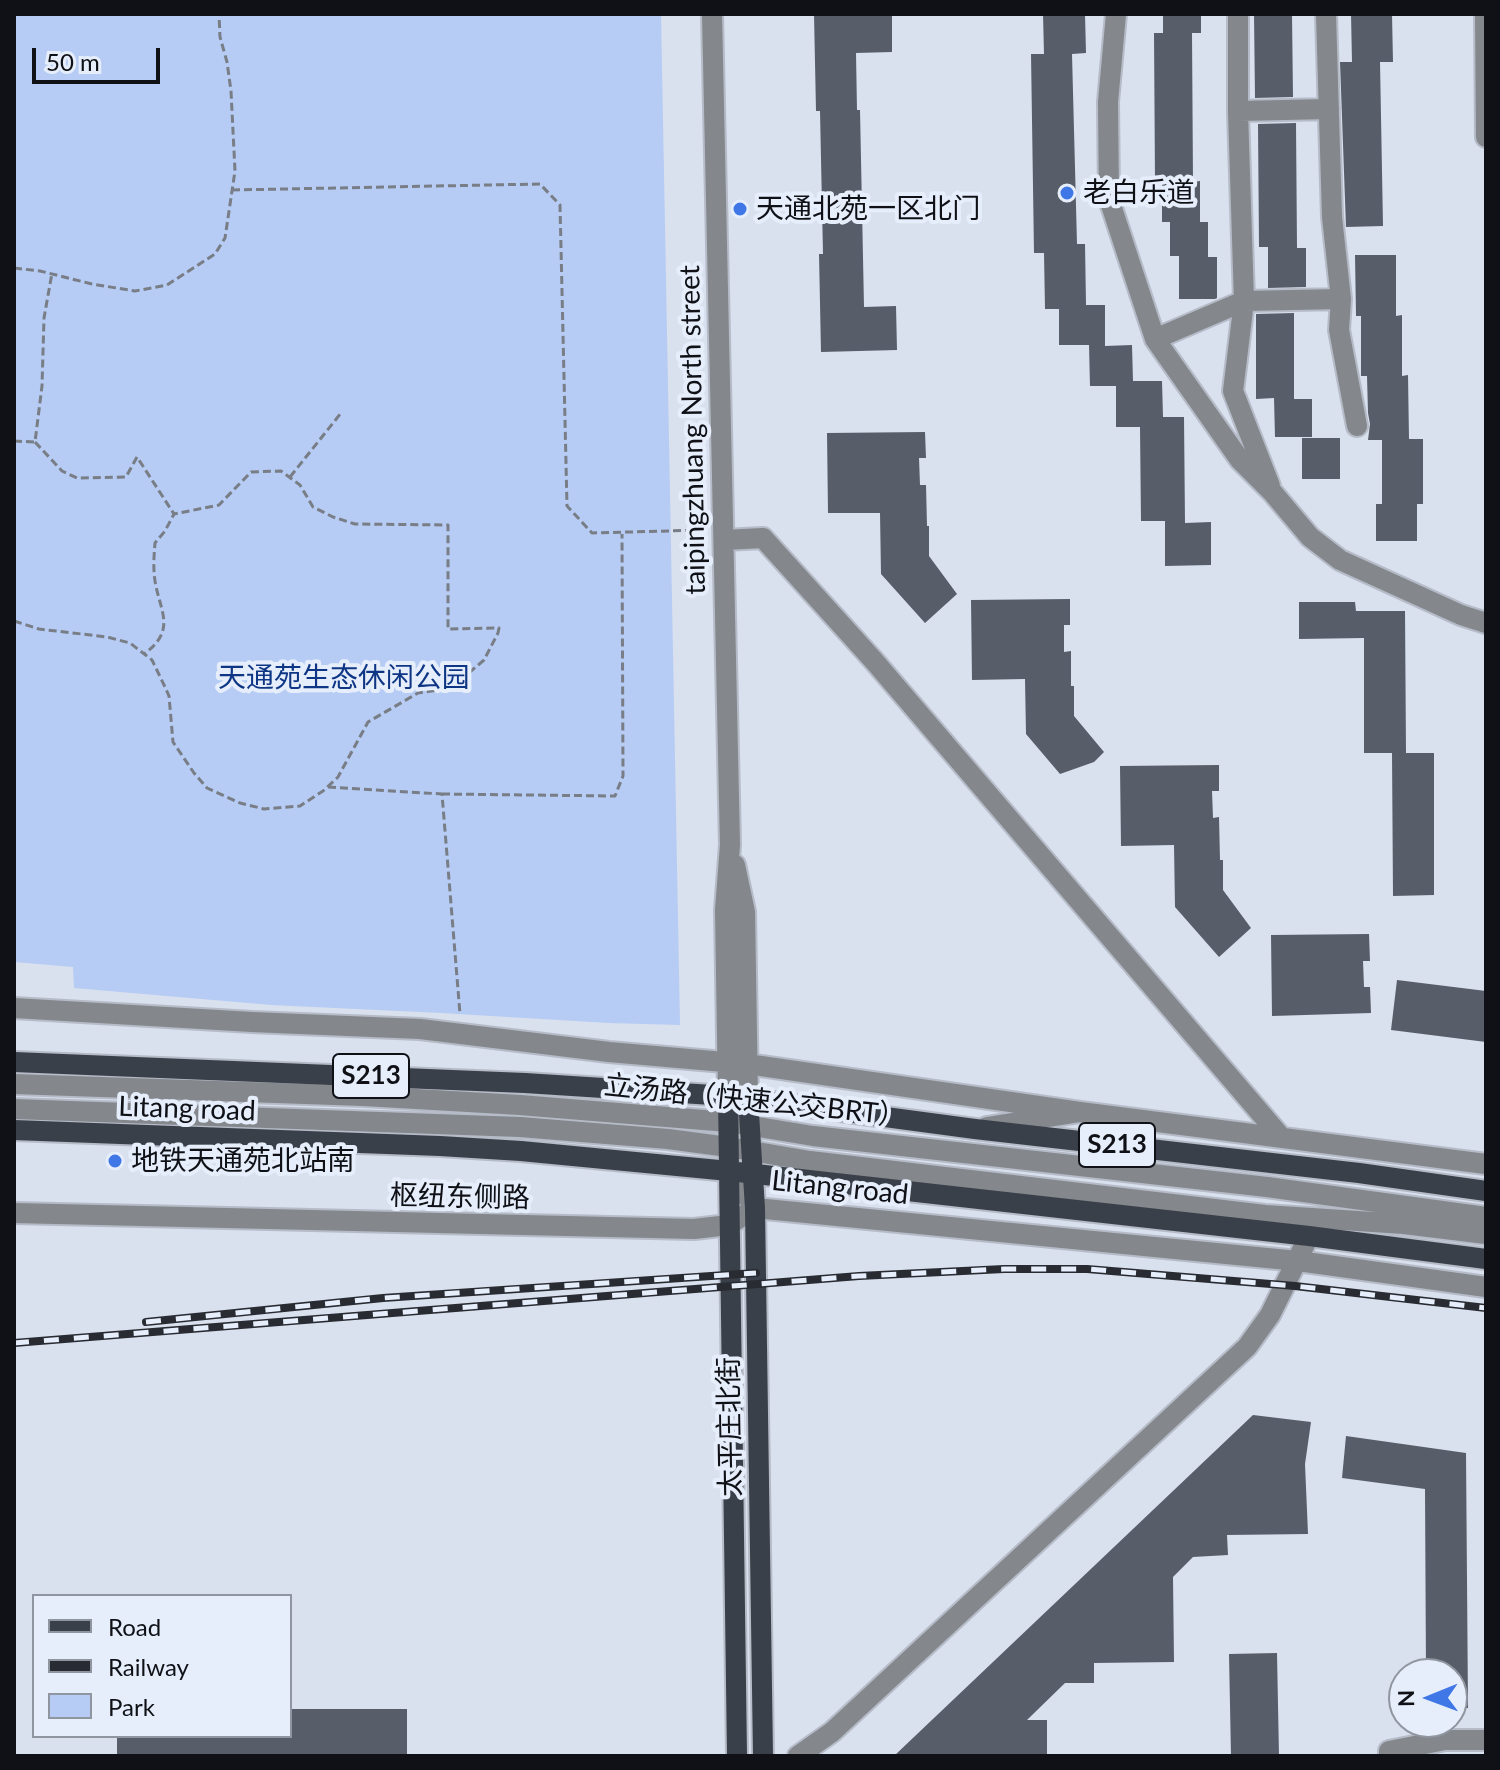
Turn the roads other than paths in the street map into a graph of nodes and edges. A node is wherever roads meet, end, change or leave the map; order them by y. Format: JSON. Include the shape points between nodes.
{"nodes":[{"id":1,"x":712,"y":14,"type":"edge"},
{"id":2,"x":1116,"y":14,"type":"edge"},
{"id":3,"x":1238,"y":14,"type":"edge"},
{"id":4,"x":1326,"y":14,"type":"edge"},
{"id":5,"x":1485,"y":14,"type":"edge"},
{"id":6,"x":1329,"y":109,"type":"junction"},
{"id":7,"x":1238,"y":111,"type":"junction"},
{"id":8,"x":1486,"y":137,"type":"edge"},
{"id":9,"x":1341,"y":299,"type":"junction"},
{"id":10,"x":1244,"y":301,"type":"junction"},
{"id":11,"x":1155,"y":339,"type":"junction"},
{"id":12,"x":1357,"y":426,"type":"dead end"},
{"id":13,"x":1273,"y":493,"type":"junction"},
{"id":14,"x":724,"y":535,"type":"junction"},
{"id":15,"x":1486,"y":623,"type":"edge"},
{"id":16,"x":14,"y":1008,"type":"edge"},
{"id":17,"x":14,"y":1062,"type":"edge"},
{"id":18,"x":737,"y":1062,"type":"junction"},
{"id":19,"x":14,"y":1084,"type":"edge"},
{"id":20,"x":738,"y":1097,"type":"junction"},
{"id":21,"x":14,"y":1109,"type":"edge"},
{"id":22,"x":1080,"y":1112,"type":"junction"},
{"id":23,"x":738,"y":1123,"type":"junction"},
{"id":24,"x":975,"y":1129,"type":"junction"},
{"id":25,"x":14,"y":1130,"type":"edge"},
{"id":26,"x":1281,"y":1137,"type":"junction"},
{"id":27,"x":728,"y":1147,"type":"junction"},
{"id":28,"x":751,"y":1150,"type":"junction"},
{"id":29,"x":1486,"y":1164,"type":"edge"},
{"id":30,"x":729,"y":1171,"type":"junction"},
{"id":31,"x":753,"y":1174,"type":"junction"},
{"id":32,"x":1486,"y":1191,"type":"edge"},
{"id":33,"x":755,"y":1208,"type":"junction"},
{"id":34,"x":14,"y":1213,"type":"edge"},
{"id":35,"x":1486,"y":1217,"type":"edge"},
{"id":36,"x":729,"y":1225,"type":"junction"},
{"id":37,"x":1486,"y":1234,"type":"edge"},
{"id":38,"x":1309,"y":1236,"type":"junction"},
{"id":39,"x":1486,"y":1259,"type":"edge"},
{"id":40,"x":1298,"y":1261,"type":"junction"},
{"id":41,"x":1486,"y":1287,"type":"edge"},
{"id":42,"x":1486,"y":1740,"type":"edge"},
{"id":43,"x":737,"y":1756,"type":"edge"},
{"id":44,"x":763,"y":1756,"type":"edge"},
{"id":45,"x":798,"y":1756,"type":"edge"},
{"id":46,"x":1389,"y":1756,"type":"edge"}],
"edges":[{"from":1,"to":14,"type":"street","name":"taipingzhuang North street"},
{"from":2,"to":11,"type":"street","via":[[1108,102],[1109,199]]},
{"from":3,"to":7,"type":"street"},
{"from":4,"to":6,"type":"street"},
{"from":5,"to":8,"type":"street"},
{"from":6,"to":7,"type":"street"},
{"from":6,"to":9,"type":"street"},
{"from":7,"to":10,"type":"street"},
{"from":9,"to":10,"type":"street"},
{"from":9,"to":12,"type":"street","via":[[1339,330]]},
{"from":10,"to":11,"type":"street"},
{"from":10,"to":13,"type":"street","via":[[1233,391]]},
{"from":11,"to":13,"type":"street","via":[[1240,460]]},
{"from":13,"to":15,"type":"street","via":[[1310,537],[1340,560]]},
{"from":14,"to":18,"type":"street","name":"taipingzhuang North street","via":[[730,845],[745,912]]},
{"from":14,"to":26,"type":"street","via":[[763,538]]},
{"from":16,"to":18,"type":"street","via":[[420,1029]]},
{"from":17,"to":20,"type":"main road","name":"Litang road","number":"S213"},
{"from":18,"to":20,"type":"street","name":"taipingzhuang North street"},
{"from":18,"to":22,"type":"street"},
{"from":19,"to":23,"type":"street","name":"立汤路（快速公交BRT）","via":[[380,1097]]},
{"from":20,"to":23,"type":"main road","name":"taipingzhuang North street"},
{"from":20,"to":24,"type":"main road","name":"Litang road","number":"S213"},
{"from":21,"to":27,"type":"street","name":"立汤路（快速公交BRT）","via":[[520,1127]]},
{"from":22,"to":24,"type":"street","name":"Litang road","number":"S213"},
{"from":22,"to":26,"type":"street","name":"Litang road","number":"S213"},
{"from":23,"to":27,"type":"main road","name":"taipingzhuang North street"},
{"from":23,"to":28,"type":"main road","name":"太平庄北街"},
{"from":23,"to":35,"type":"street","name":"立汤路（快速公交BRT）"},
{"from":24,"to":32,"type":"main road","name":"Litang road","number":"S213"},
{"from":25,"to":30,"type":"main road","name":"Litang road","via":[[440,1146]]},
{"from":26,"to":29,"type":"street","name":"Litang road","number":"S213"},
{"from":27,"to":28,"type":"street","name":"立汤路（快速公交BRT）"},
{"from":27,"to":30,"type":"main road","name":"taipingzhuang North street"},
{"from":28,"to":31,"type":"main road","name":"太平庄北街"},
{"from":28,"to":37,"type":"street","name":"立汤路（快速公交BRT）","via":[[1265,1215]]},
{"from":30,"to":31,"type":"main road","name":"Litang road"},
{"from":30,"to":33,"type":"street","name":"Litang road"},
{"from":30,"to":36,"type":"main road","name":"太平庄北街"},
{"from":31,"to":33,"type":"main road","name":"太平庄北街"},
{"from":31,"to":38,"type":"main road","name":"Litang road"},
{"from":33,"to":36,"type":"street","name":"枢纽东侧路"},
{"from":33,"to":40,"type":"street","name":"Litang road"},
{"from":33,"to":44,"type":"main road","name":"太平庄北街"},
{"from":34,"to":36,"type":"street","name":"枢纽东侧路","via":[[642,1229]]},
{"from":36,"to":43,"type":"main road","name":"太平庄北街"},
{"from":38,"to":39,"type":"main road","name":"Litang road"},
{"from":38,"to":40,"type":"street"},
{"from":40,"to":41,"type":"street","name":"Litang road"},
{"from":40,"to":45,"type":"street","via":[[1247,1347],[832,1732]]},
{"from":42,"to":46,"type":"street","via":[[1445,1740],[1389,1751]]}]}
